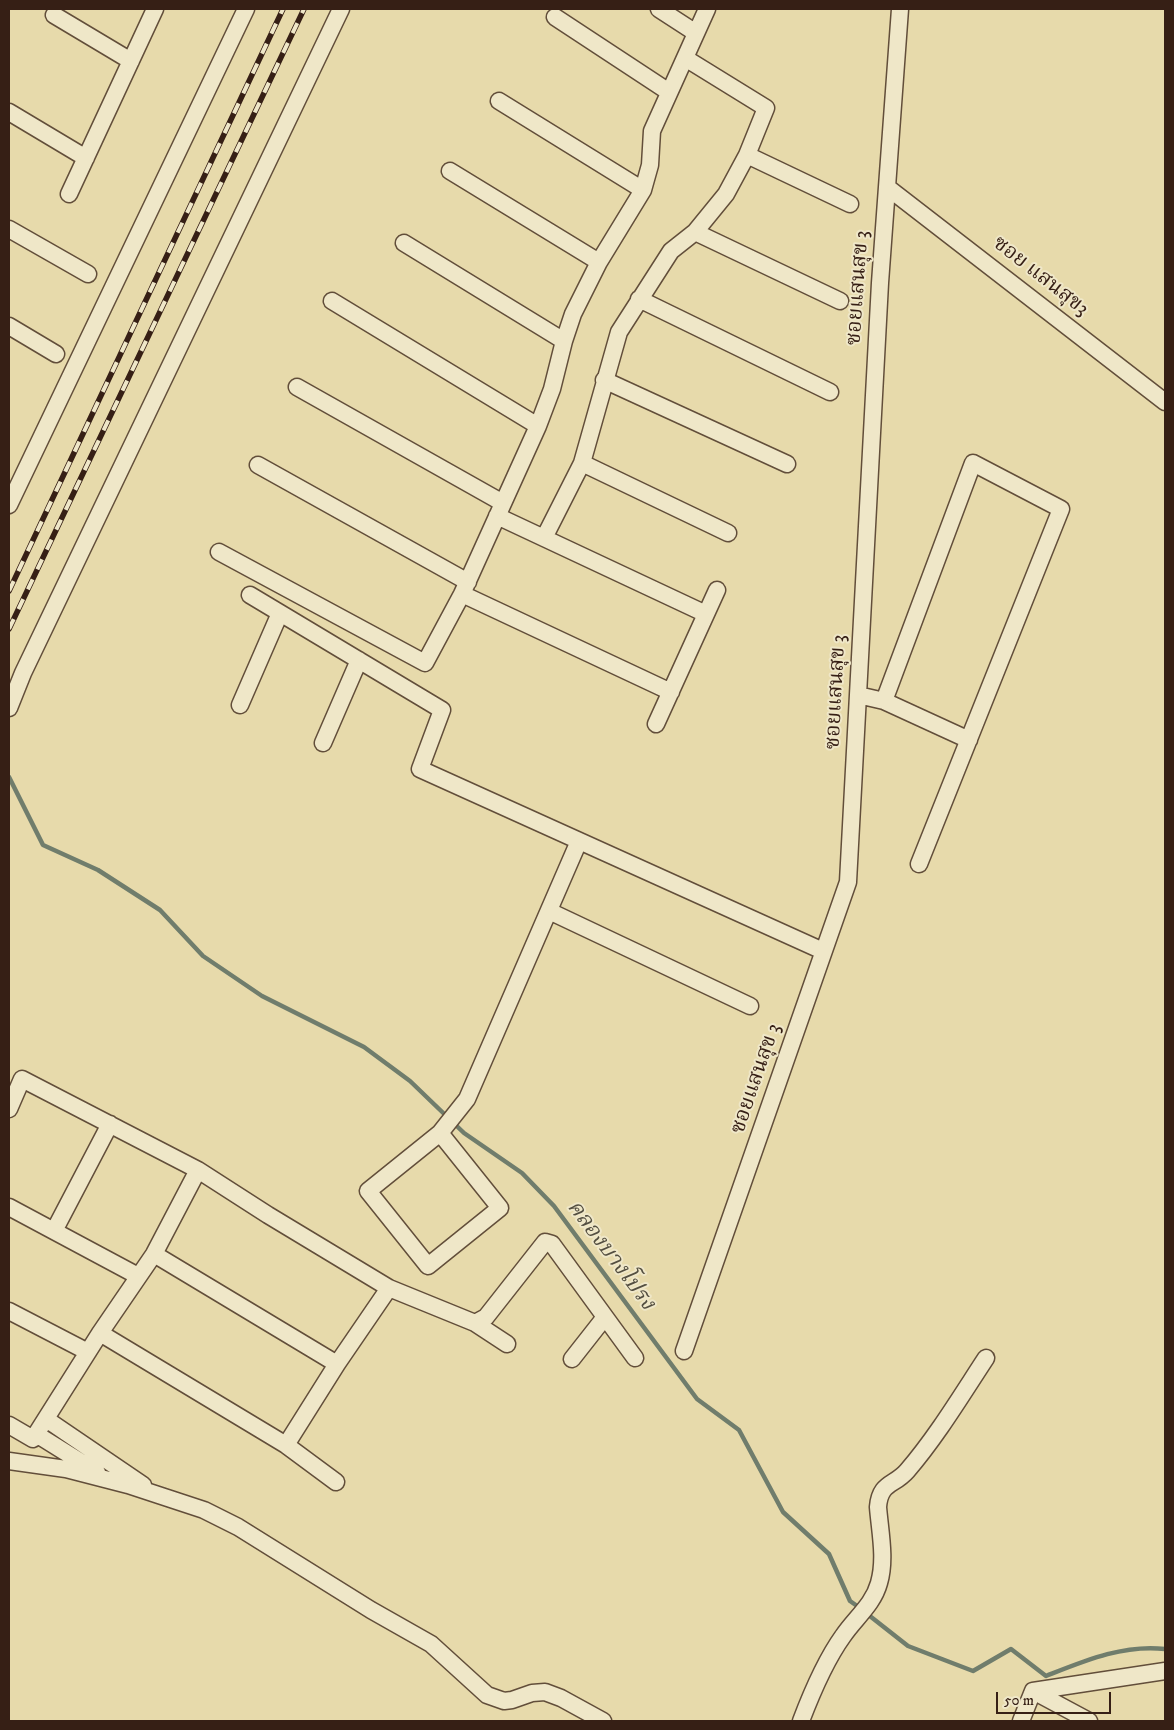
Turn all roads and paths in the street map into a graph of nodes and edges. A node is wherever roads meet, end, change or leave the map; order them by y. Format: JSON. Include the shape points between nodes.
{"nodes":[{"id":1,"x":154,"y":9,"type":"edge"},
{"id":2,"x":246,"y":9,"type":"edge"},
{"id":3,"x":341,"y":9,"type":"edge"},
{"id":4,"x":659,"y":9,"type":"edge"},
{"id":5,"x":707,"y":9,"type":"edge"},
{"id":6,"x":900,"y":9,"type":"edge"},
{"id":7,"x":54,"y":15,"type":"dead end"},
{"id":8,"x":555,"y":17,"type":"dead end"},
{"id":9,"x":696,"y":33,"type":"junction"},
{"id":10,"x":684,"y":58,"type":"junction"},
{"id":11,"x":131,"y":60,"type":"junction"},
{"id":12,"x":669,"y":92,"type":"junction"},
{"id":13,"x":499,"y":101,"type":"dead end"},
{"id":14,"x":9,"y":112,"type":"edge"},
{"id":15,"x":747,"y":155,"type":"junction"},
{"id":16,"x":86,"y":158,"type":"junction"},
{"id":17,"x":450,"y":171,"type":"dead end"},
{"id":18,"x":888,"y":187,"type":"junction"},
{"id":19,"x":643,"y":190,"type":"junction"},
{"id":20,"x":69,"y":194,"type":"dead end"},
{"id":21,"x":850,"y":204,"type":"dead end"},
{"id":22,"x":9,"y":229,"type":"edge"},
{"id":23,"x":695,"y":232,"type":"junction"},
{"id":24,"x":404,"y":243,"type":"dead end"},
{"id":25,"x":599,"y":262,"type":"junction"},
{"id":26,"x":88,"y":274,"type":"dead end"},
{"id":27,"x":639,"y":299,"type":"junction"},
{"id":28,"x":332,"y":302,"type":"dead end"},
{"id":29,"x":840,"y":302,"type":"dead end"},
{"id":30,"x":9,"y":326,"type":"edge"},
{"id":31,"x":564,"y":341,"type":"junction"},
{"id":32,"x":56,"y":354,"type":"dead end"},
{"id":33,"x":604,"y":380,"type":"junction"},
{"id":34,"x":297,"y":387,"type":"dead end"},
{"id":35,"x":830,"y":392,"type":"dead end"},
{"id":36,"x":1165,"y":402,"type":"edge"},
{"id":37,"x":538,"y":426,"type":"junction"},
{"id":38,"x":582,"y":463,"type":"junction"},
{"id":39,"x":787,"y":464,"type":"dead end"},
{"id":40,"x":258,"y":465,"type":"dead end"},
{"id":41,"x":9,"y":504,"type":"edge"},
{"id":42,"x":500,"y":510,"type":"junction"},
{"id":43,"x":728,"y":533,"type":"dead end"},
{"id":44,"x":544,"y":538,"type":"junction"},
{"id":45,"x":219,"y":552,"type":"dead end"},
{"id":46,"x":465,"y":588,"type":"junction"},
{"id":47,"x":717,"y":590,"type":"dead end"},
{"id":48,"x":250,"y":594,"type":"dead end"},
{"id":49,"x":280,"y":613,"type":"junction"},
{"id":50,"x":706,"y":614,"type":"junction"},
{"id":51,"x":359,"y":660,"type":"junction"},
{"id":52,"x":671,"y":692,"type":"junction"},
{"id":53,"x":858,"y":695,"type":"junction"},
{"id":54,"x":884,"y":701,"type":"junction"},
{"id":55,"x":240,"y":705,"type":"dead end"},
{"id":56,"x":9,"y":708,"type":"edge"},
{"id":57,"x":656,"y":724,"type":"dead end"},
{"id":58,"x":969,"y":740,"type":"junction"},
{"id":59,"x":323,"y":743,"type":"dead end"},
{"id":60,"x":579,"y":841,"type":"junction"},
{"id":61,"x":919,"y":864,"type":"dead end"},
{"id":62,"x":549,"y":911,"type":"junction"},
{"id":63,"x":824,"y":951,"type":"junction"},
{"id":64,"x":750,"y":1006,"type":"dead end"},
{"id":65,"x":9,"y":1108,"type":"edge"},
{"id":66,"x":110,"y":1124,"type":"junction"},
{"id":67,"x":442,"y":1131,"type":"junction"},
{"id":68,"x":198,"y":1170,"type":"junction"},
{"id":69,"x":9,"y":1207,"type":"edge"},
{"id":70,"x":54,"y":1231,"type":"junction"},
{"id":71,"x":154,"y":1254,"type":"junction"},
{"id":72,"x":138,"y":1276,"type":"junction"},
{"id":73,"x":389,"y":1288,"type":"junction"},
{"id":74,"x":9,"y":1311,"type":"edge"},
{"id":75,"x":605,"y":1316,"type":"junction"},
{"id":76,"x":475,"y":1323,"type":"junction"},
{"id":77,"x":100,"y":1333,"type":"junction"},
{"id":78,"x":507,"y":1344,"type":"dead end"},
{"id":79,"x":684,"y":1351,"type":"dead end"},
{"id":80,"x":88,"y":1352,"type":"junction"},
{"id":81,"x":635,"y":1358,"type":"dead end"},
{"id":82,"x":986,"y":1358,"type":"dead end"},
{"id":83,"x":572,"y":1359,"type":"dead end"},
{"id":84,"x":337,"y":1364,"type":"junction"},
{"id":85,"x":46,"y":1419,"type":"junction"},
{"id":86,"x":9,"y":1425,"type":"edge"},
{"id":87,"x":36,"y":1434,"type":"junction"},
{"id":88,"x":286,"y":1445,"type":"junction"},
{"id":89,"x":9,"y":1461,"type":"edge"},
{"id":90,"x":112,"y":1481,"type":"junction"},
{"id":91,"x":336,"y":1482,"type":"dead end"},
{"id":92,"x":158,"y":1495,"type":"junction"},
{"id":93,"x":1165,"y":1671,"type":"edge"},
{"id":94,"x":1033,"y":1691,"type":"junction"},
{"id":95,"x":604,"y":1721,"type":"edge"},
{"id":96,"x":801,"y":1721,"type":"edge"},
{"id":97,"x":1020,"y":1721,"type":"edge"},
{"id":98,"x":1089,"y":1721,"type":"edge"}],
"edges":[{"from":1,"to":11,"type":"street"},
{"from":2,"to":41,"type":"street"},
{"from":3,"to":56,"type":"street"},
{"from":4,"to":9,"type":"street"},
{"from":5,"to":9,"type":"street"},
{"from":6,"to":18,"type":"street","name":"ซอยแสนสุข 3"},
{"from":7,"to":11,"type":"street"},
{"from":8,"to":12,"type":"street"},
{"from":9,"to":10,"type":"street"},
{"from":10,"to":12,"type":"street"},
{"from":10,"to":15,"type":"street","via":[[766,108]]},
{"from":11,"to":16,"type":"street"},
{"from":12,"to":19,"type":"street","via":[[652,131],[650,165]]},
{"from":13,"to":19,"type":"street"},
{"from":14,"to":16,"type":"street"},
{"from":15,"to":21,"type":"street"},
{"from":15,"to":23,"type":"street","via":[[726,194]]},
{"from":16,"to":20,"type":"street"},
{"from":17,"to":25,"type":"street"},
{"from":18,"to":36,"type":"street","name":"ซอย แสนสุข3"},
{"from":18,"to":53,"type":"street","name":"ซอยแสนสุข 3"},
{"from":19,"to":25,"type":"street"},
{"from":22,"to":26,"type":"street"},
{"from":23,"to":27,"type":"street","via":[[671,251]]},
{"from":23,"to":29,"type":"street"},
{"from":24,"to":31,"type":"street"},
{"from":25,"to":31,"type":"street","via":[[573,314]]},
{"from":27,"to":33,"type":"street","via":[[619,332]]},
{"from":27,"to":35,"type":"street"},
{"from":28,"to":37,"type":"street"},
{"from":30,"to":32,"type":"street"},
{"from":31,"to":37,"type":"street","via":[[552,389]]},
{"from":33,"to":38,"type":"street"},
{"from":33,"to":39,"type":"street"},
{"from":34,"to":42,"type":"street"},
{"from":37,"to":42,"type":"street"},
{"from":38,"to":43,"type":"street"},
{"from":38,"to":44,"type":"street"},
{"from":40,"to":46,"type":"street"},
{"from":42,"to":44,"type":"street"},
{"from":42,"to":46,"type":"street"},
{"from":44,"to":50,"type":"street"},
{"from":45,"to":46,"type":"street","via":[[425,664]]},
{"from":46,"to":52,"type":"street"},
{"from":47,"to":50,"type":"street"},
{"from":48,"to":49,"type":"street"},
{"from":49,"to":51,"type":"street"},
{"from":49,"to":55,"type":"street"},
{"from":50,"to":52,"type":"street"},
{"from":51,"to":59,"type":"street"},
{"from":51,"to":60,"type":"street","via":[[442,710],[420,769]]},
{"from":52,"to":57,"type":"street"},
{"from":53,"to":54,"type":"street"},
{"from":53,"to":63,"type":"street","name":"ซอยแสนสุข 3","via":[[848,882]]},
{"from":54,"to":58,"type":"street"},
{"from":54,"to":58,"type":"street","via":[[973,463],[1061,509]]},
{"from":58,"to":61,"type":"street"},
{"from":60,"to":62,"type":"street"},
{"from":60,"to":63,"type":"street"},
{"from":62,"to":64,"type":"street"},
{"from":62,"to":67,"type":"street","via":[[467,1099]]},
{"from":63,"to":79,"type":"street","name":"ซอยแสนสุข 3"},
{"from":65,"to":66,"type":"street","via":[[22,1079]]},
{"from":66,"to":68,"type":"street"},
{"from":66,"to":70,"type":"street"},
{"from":67,"to":67,"type":"street","via":[[368,1191],[428,1266],[500,1208]]},
{"from":68,"to":71,"type":"street"},
{"from":68,"to":73,"type":"street"},
{"from":69,"to":70,"type":"street"},
{"from":70,"to":72,"type":"street"},
{"from":71,"to":72,"type":"street"},
{"from":71,"to":84,"type":"street"},
{"from":72,"to":77,"type":"street"},
{"from":73,"to":76,"type":"street"},
{"from":73,"to":84,"type":"street"},
{"from":74,"to":80,"type":"street"},
{"from":75,"to":76,"type":"street","via":[[552,1244],[546,1242],[486,1317]]},
{"from":75,"to":81,"type":"street"},
{"from":75,"to":83,"type":"street"},
{"from":76,"to":78,"type":"street"},
{"from":77,"to":80,"type":"street"},
{"from":77,"to":88,"type":"street"},
{"from":80,"to":85,"type":"street"},
{"from":82,"to":96,"type":"street","via":[[932,1441],[905,1473],[882,1490],[878,1507],[880,1582],[874,1599],[843,1634],[830,1656]]},
{"from":84,"to":88,"type":"street"},
{"from":85,"to":87,"type":"street"},
{"from":85,"to":92,"type":"street"},
{"from":86,"to":87,"type":"street","via":[[33,1439]]},
{"from":87,"to":90,"type":"street"},
{"from":88,"to":91,"type":"street"},
{"from":89,"to":90,"type":"street","via":[[66,1469]]},
{"from":90,"to":92,"type":"street"},
{"from":92,"to":95,"type":"street","via":[[204,1510],[238,1527],[430,1644],[487,1695],[504,1701],[545,1692]]},
{"from":93,"to":94,"type":"street"},
{"from":94,"to":97,"type":"street"},
{"from":94,"to":98,"type":"street"}]}
